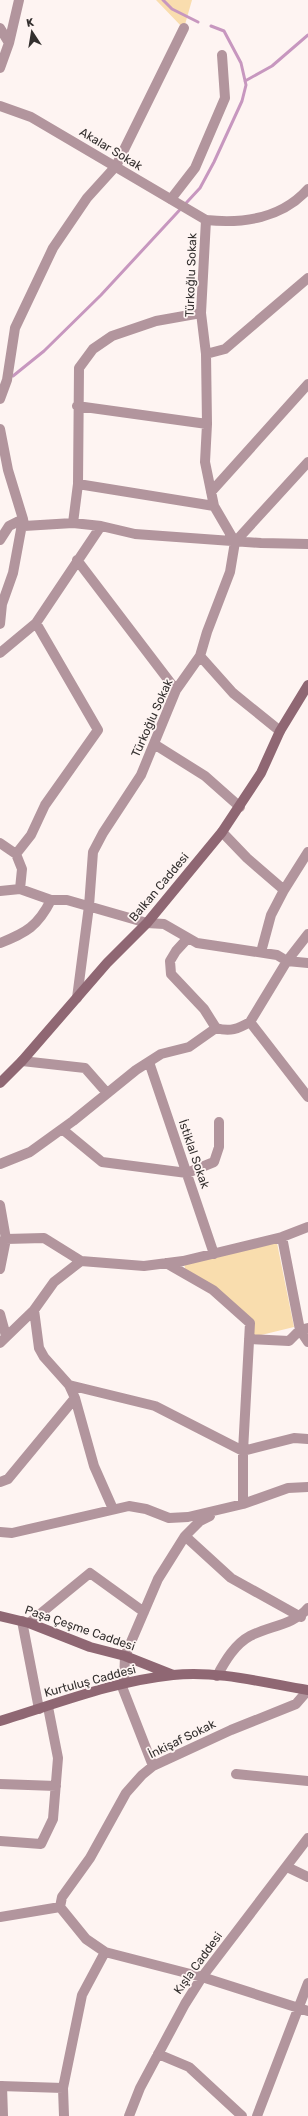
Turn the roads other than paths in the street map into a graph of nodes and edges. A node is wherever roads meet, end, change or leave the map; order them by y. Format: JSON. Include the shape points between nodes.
{"nodes":[{"id":1,"x":19,"y":0,"type":"edge"},
{"id":2,"x":0,"y":28,"type":"edge"},
{"id":3,"x":184,"y":28,"type":"dead end"},
{"id":4,"x":9,"y":43,"type":"junction"},
{"id":5,"x":222,"y":54,"type":"dead end"},
{"id":6,"x":1,"y":63,"type":"edge"},
{"id":7,"x":3,"y":105,"type":"edge"},
{"id":8,"x":116,"y":166,"type":"junction"},
{"id":9,"x":308,"y":189,"type":"edge"},
{"id":10,"x":172,"y":200,"type":"junction"},
{"id":11,"x":206,"y":220,"type":"junction"},
{"id":12,"x":307,"y":282,"type":"edge"},
{"id":13,"x":201,"y":313,"type":"junction"},
{"id":14,"x":206,"y":354,"type":"junction"},
{"id":15,"x":308,"y":384,"type":"edge"},
{"id":16,"x":0,"y":398,"type":"edge"},
{"id":17,"x":77,"y":406,"type":"junction"},
{"id":18,"x":207,"y":424,"type":"junction"},
{"id":19,"x":0,"y":435,"type":"edge"},
{"id":20,"x":308,"y":462,"type":"edge"},
{"id":21,"x":78,"y":484,"type":"junction"},
{"id":22,"x":212,"y":492,"type":"junction"},
{"id":23,"x":214,"y":506,"type":"junction"},
{"id":24,"x":23,"y":519,"type":"junction"},
{"id":25,"x":73,"y":523,"type":"junction"},
{"id":26,"x":101,"y":526,"type":"junction"},
{"id":27,"x":308,"y":534,"type":"edge"},
{"id":28,"x":0,"y":540,"type":"edge"},
{"id":29,"x":236,"y":542,"type":"junction"},
{"id":30,"x":303,"y":544,"type":"edge"},
{"id":31,"x":77,"y":560,"type":"junction"},
{"id":32,"x":36,"y":623,"type":"junction"},
{"id":33,"x":0,"y":624,"type":"edge"},
{"id":34,"x":0,"y":653,"type":"edge"},
{"id":35,"x":200,"y":656,"type":"junction"},
{"id":36,"x":308,"y":685,"type":"edge"},
{"id":37,"x":176,"y":690,"type":"junction"},
{"id":38,"x":280,"y":731,"type":"junction"},
{"id":39,"x":154,"y":744,"type":"junction"},
{"id":40,"x":240,"y":807,"type":"junction"},
{"id":41,"x":222,"y":832,"type":"junction"},
{"id":42,"x":0,"y":843,"type":"edge"},
{"id":43,"x":308,"y":852,"type":"edge"},
{"id":44,"x":16,"y":854,"type":"junction"},
{"id":45,"x":20,"y":890,"type":"junction"},
{"id":46,"x":284,"y":890,"type":"junction"},
{"id":47,"x":0,"y":891,"type":"edge"},
{"id":48,"x":50,"y":900,"type":"junction"},
{"id":49,"x":89,"y":906,"type":"junction"},
{"id":50,"x":147,"y":923,"type":"junction"},
{"id":51,"x":308,"y":934,"type":"edge"},
{"id":52,"x":187,"y":939,"type":"junction"},
{"id":53,"x":0,"y":943,"type":"edge"},
{"id":54,"x":261,"y":952,"type":"junction"},
{"id":55,"x":287,"y":961,"type":"junction"},
{"id":56,"x":308,"y":963,"type":"edge"},
{"id":57,"x":77,"y":998,"type":"junction"},
{"id":58,"x":250,"y":1022,"type":"junction"},
{"id":59,"x":216,"y":1028,"type":"junction"},
{"id":60,"x":22,"y":1061,"type":"junction"},
{"id":61,"x":149,"y":1062,"type":"junction"},
{"id":62,"x":0,"y":1083,"type":"edge"},
{"id":63,"x":107,"y":1093,"type":"junction"},
{"id":64,"x":308,"y":1096,"type":"edge"},
{"id":65,"x":218,"y":1122,"type":"dead end"},
{"id":66,"x":62,"y":1130,"type":"junction"},
{"id":67,"x":0,"y":1164,"type":"edge"},
{"id":68,"x":186,"y":1173,"type":"junction"},
{"id":69,"x":0,"y":1205,"type":"edge"},
{"id":70,"x":308,"y":1227,"type":"edge"},
{"id":71,"x":282,"y":1237,"type":"junction"},
{"id":72,"x":3,"y":1240,"type":"edge"},
{"id":73,"x":214,"y":1254,"type":"junction"},
{"id":74,"x":81,"y":1261,"type":"junction"},
{"id":75,"x":166,"y":1263,"type":"junction"},
{"id":76,"x":0,"y":1269,"type":"edge"},
{"id":77,"x":34,"y":1310,"type":"junction"},
{"id":78,"x":0,"y":1314,"type":"edge"},
{"id":79,"x":304,"y":1329,"type":"edge"},
{"id":80,"x":249,"y":1339,"type":"junction"},
{"id":81,"x":3,"y":1340,"type":"edge"},
{"id":82,"x":308,"y":1342,"type":"edge"},
{"id":83,"x":69,"y":1385,"type":"junction"},
{"id":84,"x":75,"y":1398,"type":"junction"},
{"id":85,"x":308,"y":1438,"type":"edge"},
{"id":86,"x":243,"y":1451,"type":"junction"},
{"id":87,"x":0,"y":1482,"type":"edge"},
{"id":88,"x":308,"y":1487,"type":"edge"},
{"id":89,"x":243,"y":1504,"type":"junction"},
{"id":90,"x":113,"y":1509,"type":"junction"},
{"id":91,"x":223,"y":1510,"type":"junction"},
{"id":92,"x":0,"y":1532,"type":"edge"},
{"id":93,"x":185,"y":1536,"type":"junction"},
{"id":94,"x":308,"y":1608,"type":"edge"},
{"id":95,"x":144,"y":1612,"type":"junction"},
{"id":96,"x":0,"y":1616,"type":"edge"},
{"id":97,"x":301,"y":1617,"type":"junction"},
{"id":98,"x":26,"y":1622,"type":"junction"},
{"id":99,"x":125,"y":1656,"type":"junction"},
{"id":100,"x":173,"y":1675,"type":"junction"},
{"id":101,"x":217,"y":1676,"type":"junction"},
{"id":102,"x":122,"y":1684,"type":"junction"},
{"id":103,"x":308,"y":1690,"type":"edge"},
{"id":104,"x":43,"y":1708,"type":"junction"},
{"id":105,"x":0,"y":1721,"type":"edge"},
{"id":106,"x":153,"y":1766,"type":"junction"},
{"id":107,"x":236,"y":1774,"type":"dead end"},
{"id":108,"x":308,"y":1781,"type":"edge"},
{"id":109,"x":0,"y":1784,"type":"edge"},
{"id":110,"x":56,"y":1786,"type":"junction"},
{"id":111,"x":308,"y":1838,"type":"edge"},
{"id":112,"x":0,"y":1841,"type":"edge"},
{"id":113,"x":287,"y":1867,"type":"junction"},
{"id":114,"x":308,"y":1877,"type":"edge"},
{"id":115,"x":60,"y":1908,"type":"junction"},
{"id":116,"x":0,"y":1917,"type":"edge"},
{"id":117,"x":105,"y":1952,"type":"junction"},
{"id":118,"x":202,"y":1977,"type":"junction"},
{"id":119,"x":308,"y":1983,"type":"edge"},
{"id":120,"x":303,"y":2010,"type":"edge"},
{"id":121,"x":158,"y":2054,"type":"junction"},
{"id":122,"x":1,"y":2086,"type":"edge"},
{"id":123,"x":62,"y":2088,"type":"junction"},
{"id":124,"x":3,"y":2116,"type":"edge"},
{"id":125,"x":64,"y":2116,"type":"edge"},
{"id":126,"x":129,"y":2116,"type":"edge"},
{"id":127,"x":242,"y":2116,"type":"edge"},
{"id":128,"x":257,"y":2116,"type":"edge"}],
"edges":[{"from":1,"to":4,"type":"street"},
{"from":2,"to":4,"type":"street"},
{"from":3,"to":8,"type":"street"},
{"from":4,"to":6,"type":"street"},
{"from":5,"to":10,"type":"street","via":[[225,98],[195,168]]},
{"from":7,"to":8,"type":"street","name":"Akalar Sokak","via":[[30,117]]},
{"from":8,"to":10,"type":"street","name":"Akalar Sokak"},
{"from":8,"to":16,"type":"street","via":[[87,198],[53,248],[15,328],[7,380]]},
{"from":9,"to":11,"type":"street","via":[[289,207],[273,213],[226,222]]},
{"from":10,"to":11,"type":"street","name":"Akalar Sokak"},
{"from":11,"to":13,"type":"street","name":"Türkoğlu Sokak"},
{"from":12,"to":14,"type":"street","via":[[225,350]]},
{"from":13,"to":14,"type":"street","name":"Türkoğlu Sokak"},
{"from":13,"to":17,"type":"street","via":[[156,322],[112,336],[93,349],[79,368]]},
{"from":14,"to":18,"type":"street","name":"Türkoğlu Sokak"},
{"from":15,"to":22,"type":"street"},
{"from":17,"to":18,"type":"street"},
{"from":17,"to":21,"type":"street"},
{"from":18,"to":22,"type":"street","name":"Türkoğlu Sokak","via":[[205,462]]},
{"from":19,"to":24,"type":"street"},
{"from":20,"to":29,"type":"street"},
{"from":21,"to":23,"type":"street"},
{"from":21,"to":25,"type":"street"},
{"from":22,"to":23,"type":"street","name":"Türkoğlu Sokak"},
{"from":23,"to":29,"type":"street","name":"Türkoğlu Sokak"},
{"from":24,"to":25,"type":"street","via":[[24,526]]},
{"from":24,"to":28,"type":"street","via":[[9,526]]},
{"from":24,"to":33,"type":"street","via":[[14,573],[2,604]]},
{"from":25,"to":26,"type":"street"},
{"from":26,"to":29,"type":"street","via":[[135,534]]},
{"from":26,"to":31,"type":"street"},
{"from":27,"to":30,"type":"street"},
{"from":29,"to":30,"type":"street"},
{"from":29,"to":35,"type":"street","name":"Türkoğlu Sokak","via":[[230,572]]},
{"from":31,"to":32,"type":"street"},
{"from":31,"to":37,"type":"street"},
{"from":32,"to":34,"type":"street"},
{"from":32,"to":44,"type":"street","via":[[98,730],[45,805],[31,835]]},
{"from":35,"to":37,"type":"street","name":"Türkoğlu Sokak"},
{"from":35,"to":38,"type":"street","via":[[233,693]]},
{"from":36,"to":38,"type":"main road","name":"Balkan Caddesi"},
{"from":37,"to":39,"type":"street","name":"Türkoğlu Sokak"},
{"from":38,"to":40,"type":"main road","name":"Balkan Caddesi","via":[[261,773]]},
{"from":39,"to":40,"type":"street","via":[[205,776]]},
{"from":39,"to":49,"type":"street","name":"Türkoğlu Sokak","via":[[141,775],[93,852]]},
{"from":40,"to":41,"type":"main road","name":"Balkan Caddesi"},
{"from":41,"to":46,"type":"street"},
{"from":41,"to":50,"type":"main road","name":"Balkan Caddesi"},
{"from":42,"to":44,"type":"street"},
{"from":43,"to":46,"type":"street"},
{"from":44,"to":45,"type":"street","via":[[22,868]]},
{"from":45,"to":47,"type":"street"},
{"from":45,"to":48,"type":"street"},
{"from":46,"to":54,"type":"street","via":[[271,915]]},
{"from":48,"to":49,"type":"street","via":[[67,900]]},
{"from":48,"to":53,"type":"street","via":[[43,915],[24,934]]},
{"from":49,"to":50,"type":"street"},
{"from":49,"to":57,"type":"street","name":"Türkoğlu Sokak"},
{"from":50,"to":52,"type":"street","via":[[164,924]]},
{"from":50,"to":57,"type":"main road","name":"Balkan Caddesi","via":[[106,963]]},
{"from":51,"to":55,"type":"street"},
{"from":52,"to":54,"type":"street","via":[[197,943]]},
{"from":52,"to":59,"type":"street","via":[[170,961],[171,974],[204,1009]]},
{"from":54,"to":55,"type":"street","via":[[277,955]]},
{"from":55,"to":56,"type":"street"},
{"from":55,"to":58,"type":"street"},
{"from":57,"to":60,"type":"main road","name":"Balkan Caddesi"},
{"from":58,"to":59,"type":"street","via":[[227,1031]]},
{"from":58,"to":64,"type":"street"},
{"from":59,"to":61,"type":"street","via":[[188,1047],[161,1054]]},
{"from":60,"to":62,"type":"main road","name":"Balkan Caddesi"},
{"from":60,"to":63,"type":"street","via":[[85,1068]]},
{"from":61,"to":63,"type":"street"},
{"from":61,"to":68,"type":"street","name":"İstiklal Sokak"},
{"from":63,"to":66,"type":"street"},
{"from":65,"to":68,"type":"street","via":[[219,1148],[214,1162]]},
{"from":66,"to":67,"type":"street","via":[[30,1152]]},
{"from":66,"to":68,"type":"street","via":[[102,1162]]},
{"from":68,"to":73,"type":"street","name":"İstiklal Sokak"},
{"from":69,"to":72,"type":"street"},
{"from":70,"to":71,"type":"street"},
{"from":71,"to":73,"type":"street"},
{"from":71,"to":79,"type":"street"},
{"from":72,"to":74,"type":"street","via":[[44,1238]]},
{"from":72,"to":76,"type":"street"},
{"from":73,"to":75,"type":"street"},
{"from":74,"to":75,"type":"street","via":[[144,1266]]},
{"from":74,"to":77,"type":"street","via":[[54,1282]]},
{"from":75,"to":80,"type":"street","via":[[213,1290],[250,1324]]},
{"from":77,"to":81,"type":"street"},
{"from":77,"to":83,"type":"street","via":[[41,1353]]},
{"from":78,"to":81,"type":"street"},
{"from":79,"to":80,"type":"street","via":[[289,1341]]},
{"from":79,"to":82,"type":"street"},
{"from":80,"to":86,"type":"street"},
{"from":83,"to":84,"type":"street"},
{"from":83,"to":86,"type":"street","via":[[155,1406]]},
{"from":84,"to":87,"type":"street","via":[[8,1479]]},
{"from":84,"to":90,"type":"street","via":[[94,1466]]},
{"from":85,"to":86,"type":"street","via":[[294,1438]]},
{"from":86,"to":89,"type":"street"},
{"from":88,"to":89,"type":"street","via":[[288,1488]]},
{"from":89,"to":91,"type":"street"},
{"from":90,"to":91,"type":"street","via":[[129,1506],[146,1509],[169,1518]]},
{"from":90,"to":92,"type":"street","via":[[12,1533]]},
{"from":91,"to":93,"type":"street","via":[[200,1521]]},
{"from":93,"to":95,"type":"street","via":[[158,1579]]},
{"from":93,"to":97,"type":"street","via":[[231,1578]]},
{"from":94,"to":97,"type":"street"},
{"from":95,"to":98,"type":"street","via":[[90,1572]]},
{"from":95,"to":99,"type":"street"},
{"from":96,"to":98,"type":"main road","name":"Paşa Çeşme Caddesi"},
{"from":97,"to":101,"type":"street","via":[[249,1636],[229,1655]]},
{"from":98,"to":99,"type":"main road","name":"Paşa Çeşme Caddesi","via":[[90,1647]]},
{"from":98,"to":104,"type":"street"},
{"from":99,"to":100,"type":"main road","name":"Paşa Çeşme Caddesi"},
{"from":99,"to":102,"type":"street"},
{"from":100,"to":101,"type":"main road","name":"Kurtuluş Caddesi"},
{"from":100,"to":102,"type":"main road","name":"Kurtuluş Caddesi"},
{"from":101,"to":103,"type":"main road","name":"Kurtuluş Caddesi"},
{"from":102,"to":104,"type":"main road","name":"Kurtuluş Caddesi"},
{"from":102,"to":106,"type":"street"},
{"from":103,"to":106,"type":"street","name":"İnkişaf Sokak","via":[[296,1704],[231,1730]]},
{"from":104,"to":105,"type":"main road","name":"Kurtuluş Caddesi"},
{"from":104,"to":110,"type":"street","via":[[58,1758]]},
{"from":106,"to":115,"type":"street","name":"İnkişaf Sokak","via":[[126,1793],[90,1858],[62,1897]]},
{"from":107,"to":108,"type":"street"},
{"from":109,"to":110,"type":"street"},
{"from":110,"to":112,"type":"street","via":[[53,1819],[41,1844]]},
{"from":111,"to":113,"type":"street","name":"Kışla Caddesi"},
{"from":113,"to":114,"type":"street"},
{"from":113,"to":118,"type":"street","name":"Kışla Caddesi"},
{"from":115,"to":116,"type":"street"},
{"from":115,"to":117,"type":"street","via":[[86,1939]]},
{"from":117,"to":118,"type":"street"},
{"from":117,"to":123,"type":"street","via":[[82,1995]]},
{"from":118,"to":120,"type":"street"},
{"from":118,"to":121,"type":"street","name":"Kışla Caddesi","via":[[184,2004]]},
{"from":119,"to":120,"type":"street"},
{"from":120,"to":128,"type":"street"},
{"from":121,"to":126,"type":"street","name":"Kışla Caddesi"},
{"from":121,"to":127,"type":"street","via":[[189,2067]]},
{"from":122,"to":123,"type":"street"},
{"from":122,"to":124,"type":"street"},
{"from":123,"to":125,"type":"street"}]}
